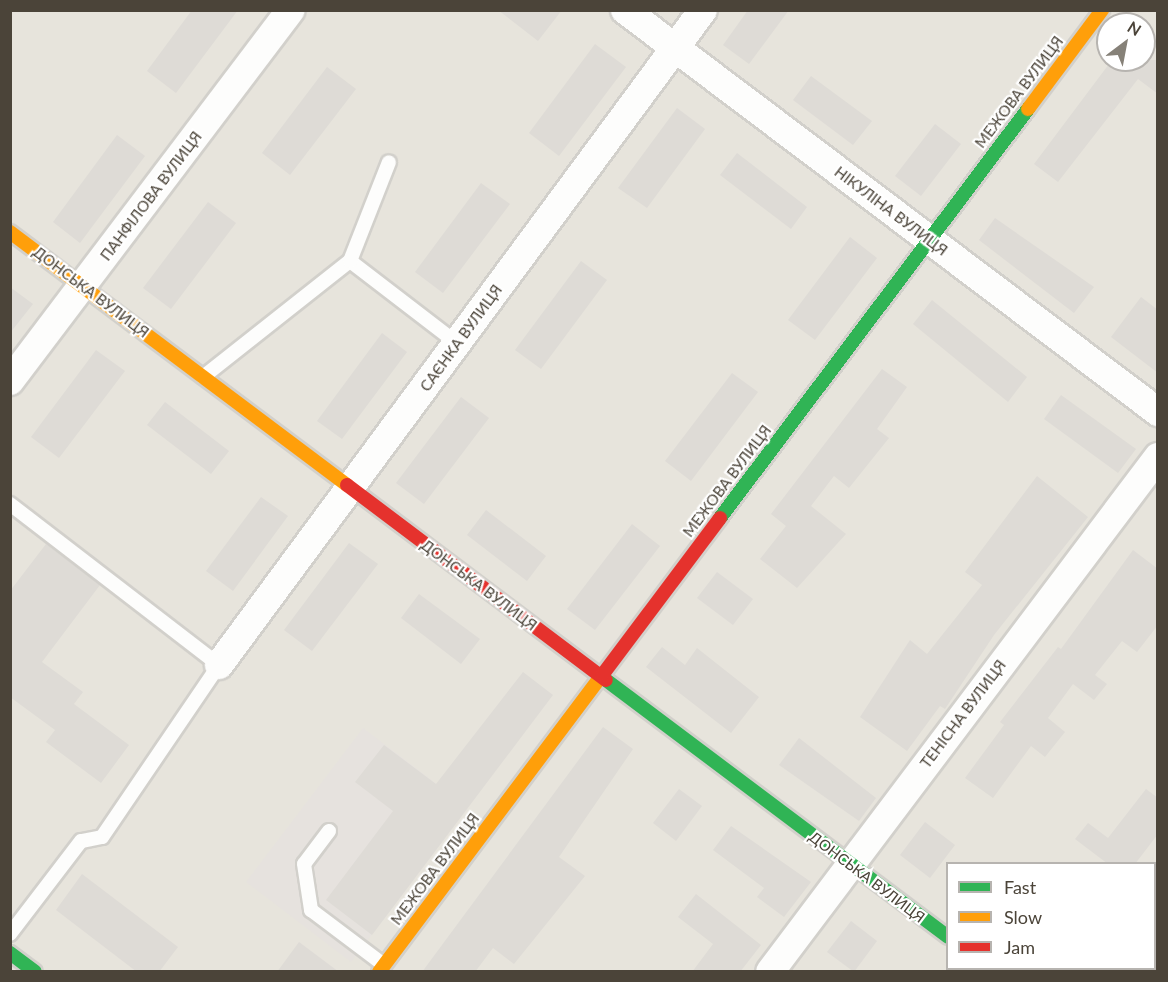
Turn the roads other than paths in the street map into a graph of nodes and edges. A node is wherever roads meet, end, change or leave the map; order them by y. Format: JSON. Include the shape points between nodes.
{"nodes":[{"id":1,"x":291,"y":10,"type":"edge"},
{"id":2,"x":625,"y":10,"type":"edge"},
{"id":3,"x":703,"y":10,"type":"edge"},
{"id":4,"x":1102,"y":10,"type":"edge"},
{"id":5,"x":675,"y":48,"type":"junction"},
{"id":6,"x":389,"y":162,"type":"dead end"},
{"id":7,"x":10,"y":232,"type":"edge"},
{"id":8,"x":928,"y":239,"type":"junction"},
{"id":9,"x":350,"y":261,"type":"junction"},
{"id":10,"x":82,"y":286,"type":"junction"},
{"id":11,"x":457,"y":343,"type":"junction"},
{"id":12,"x":203,"y":377,"type":"junction"},
{"id":13,"x":10,"y":381,"type":"edge"},
{"id":14,"x":1158,"y":412,"type":"edge"},
{"id":15,"x":1158,"y":457,"type":"edge"},
{"id":16,"x":350,"y":488,"type":"junction"},
{"id":17,"x":10,"y":504,"type":"edge"},
{"id":18,"x":219,"y":665,"type":"junction"},
{"id":19,"x":602,"y":677,"type":"junction"},
{"id":20,"x":329,"y":831,"type":"dead end"},
{"id":21,"x":850,"y":864,"type":"junction"},
{"id":22,"x":10,"y":934,"type":"edge"},
{"id":23,"x":946,"y":936,"type":"edge"},
{"id":24,"x":10,"y":953,"type":"edge"},
{"id":25,"x":381,"y":968,"type":"edge"},
{"id":26,"x":35,"y":972,"type":"edge"},
{"id":27,"x":770,"y":972,"type":"edge"}],
"edges":[{"from":1,"to":10,"type":"street","name":"ПАНФІЛОВА ВУЛИЦЯ"},
{"from":2,"to":5,"type":"street","name":"НІКУЛІНА ВУЛИЦЯ"},
{"from":3,"to":5,"type":"street","name":"САЄНКА ВУЛИЦЯ"},
{"from":4,"to":8,"type":"street","name":"МЕЖОВА ВУЛИЦЯ"},
{"from":5,"to":8,"type":"street","name":"НІКУЛІНА ВУЛИЦЯ"},
{"from":5,"to":11,"type":"street","name":"САЄНКА ВУЛИЦЯ"},
{"from":6,"to":9,"type":"lane"},
{"from":7,"to":10,"type":"street","name":"ДОНСЬКА ВУЛИЦЯ"},
{"from":8,"to":14,"type":"street","name":"НІКУЛІНА ВУЛИЦЯ"},
{"from":8,"to":19,"type":"street","name":"МЕЖОВА ВУЛИЦЯ"},
{"from":9,"to":11,"type":"lane"},
{"from":9,"to":12,"type":"lane"},
{"from":10,"to":12,"type":"street","name":"ДОНСЬКА ВУЛИЦЯ"},
{"from":10,"to":13,"type":"street","name":"ПАНФІЛОВА ВУЛИЦЯ"},
{"from":11,"to":16,"type":"street","name":"САЄНКА ВУЛИЦЯ"},
{"from":12,"to":16,"type":"street","name":"ДОНСЬКА ВУЛИЦЯ"},
{"from":15,"to":21,"type":"street","name":"ТЕНІСНА ВУЛИЦЯ"},
{"from":16,"to":18,"type":"street","name":"САЄНКА ВУЛИЦЯ"},
{"from":16,"to":19,"type":"street","name":"ДОНСЬКА ВУЛИЦЯ"},
{"from":17,"to":18,"type":"lane"},
{"from":18,"to":22,"type":"lane","via":[[102,837],[81,841]]},
{"from":19,"to":21,"type":"street","name":"ДОНСЬКА ВУЛИЦЯ"},
{"from":19,"to":25,"type":"street","name":"МЕЖОВА ВУЛИЦЯ"},
{"from":20,"to":25,"type":"lane","via":[[304,864],[311,910]]},
{"from":21,"to":23,"type":"street","name":"ДОНСЬКА ВУЛИЦЯ"},
{"from":21,"to":27,"type":"street","name":"ТЕНІСНА ВУЛИЦЯ"},
{"from":24,"to":26,"type":"street"}]}
